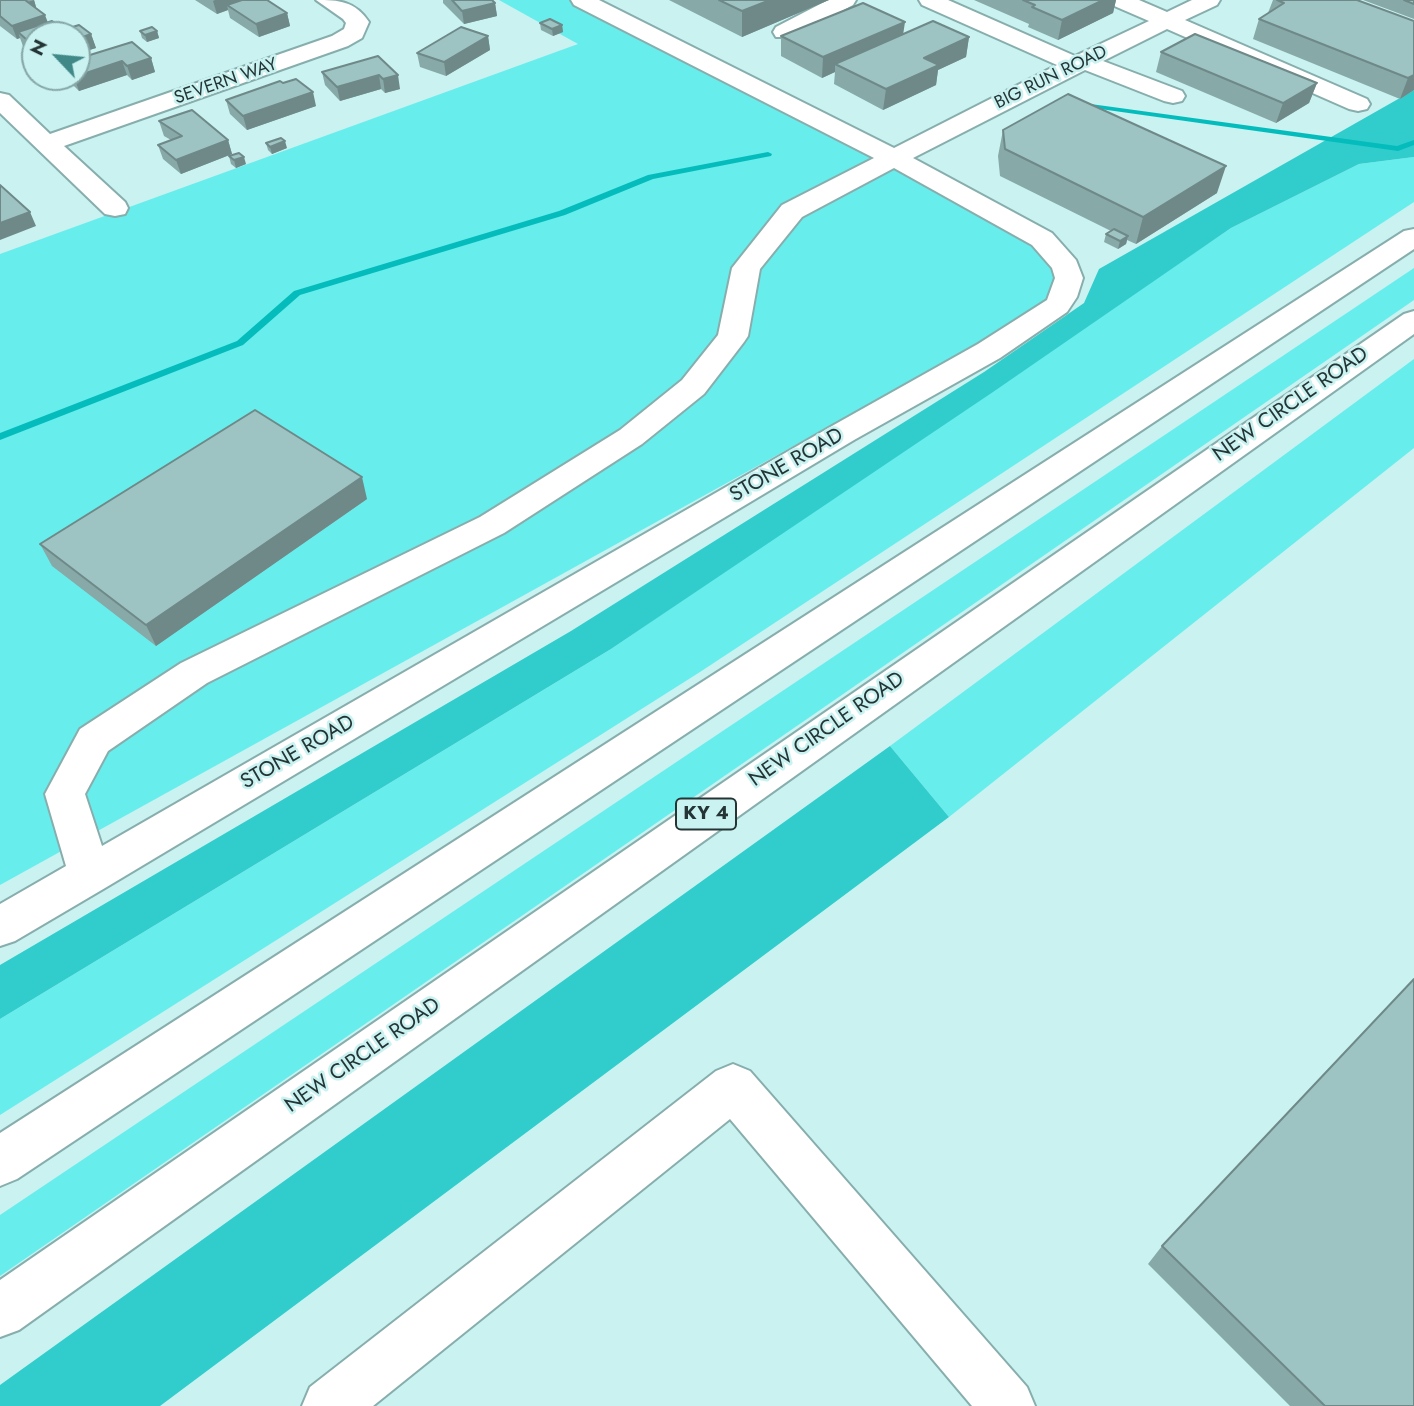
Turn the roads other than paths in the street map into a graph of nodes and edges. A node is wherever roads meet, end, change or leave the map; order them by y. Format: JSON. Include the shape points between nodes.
{"nodes":[{"id":1,"x":327,"y":0,"type":"edge"},
{"id":2,"x":582,"y":0,"type":"edge"},
{"id":3,"x":845,"y":0,"type":"edge"},
{"id":4,"x":930,"y":0,"type":"edge"},
{"id":5,"x":1120,"y":0,"type":"edge"},
{"id":6,"x":1209,"y":0,"type":"edge"},
{"id":7,"x":1168,"y":20,"type":"junction"},
{"id":8,"x":784,"y":32,"type":"edge"},
{"id":9,"x":1079,"y":63,"type":"junction"},
{"id":10,"x":1021,"y":93,"type":"junction"},
{"id":11,"x":1173,"y":96,"type":"dead end"},
{"id":12,"x":0,"y":100,"type":"edge"},
{"id":13,"x":1358,"y":104,"type":"dead end"},
{"id":14,"x":1054,"y":107,"type":"edge"},
{"id":15,"x":48,"y":143,"type":"junction"},
{"id":16,"x":892,"y":158,"type":"junction"},
{"id":17,"x":115,"y":208,"type":"dead end"},
{"id":18,"x":1414,"y":237,"type":"edge"},
{"id":19,"x":1414,"y":320,"type":"edge"},
{"id":20,"x":90,"y":875,"type":"junction"},
{"id":21,"x":0,"y":927,"type":"edge"},
{"id":22,"x":0,"y":1162,"type":"edge"},
{"id":23,"x":0,"y":1311,"type":"edge"},
{"id":24,"x":329,"y":1406,"type":"edge"},
{"id":25,"x":1008,"y":1406,"type":"edge"}],
"edges":[{"from":1,"to":15,"type":"main road","name":"SEVERN WAY","via":[[358,22],[354,33]]},
{"from":2,"to":16,"type":"main road","name":"STONE ROAD"},
{"from":3,"to":8,"type":"main road"},
{"from":4,"to":9,"type":"main road"},
{"from":5,"to":7,"type":"main road"},
{"from":6,"to":7,"type":"main road","name":"BIG RUN ROAD"},
{"from":7,"to":9,"type":"main road","name":"BIG RUN ROAD"},
{"from":7,"to":13,"type":"main road"},
{"from":9,"to":10,"type":"main road","name":"BIG RUN ROAD"},
{"from":9,"to":11,"type":"main road"},
{"from":10,"to":14,"type":"main road"},
{"from":10,"to":16,"type":"main road","name":"BIG RUN ROAD"},
{"from":12,"to":15,"type":"main road"},
{"from":15,"to":17,"type":"main road"},
{"from":16,"to":20,"type":"main road","name":"BIG RUN ROAD","via":[[792,211],[747,268],[733,336],[693,387],[631,437],[492,525],[194,673],[94,740],[65,794]]},
{"from":16,"to":20,"type":"main road","name":"STONE ROAD","via":[[1042,239],[1066,266],[1069,278],[1057,306],[989,351]]},
{"from":18,"to":22,"type":"main road"},
{"from":19,"to":23,"type":"main road","name":"NEW CIRCLE ROAD","number":"KY 4"},
{"from":20,"to":21,"type":"main road","name":"STONE ROAD"},
{"from":24,"to":25,"type":"main road","via":[[733,1087]]}]}
